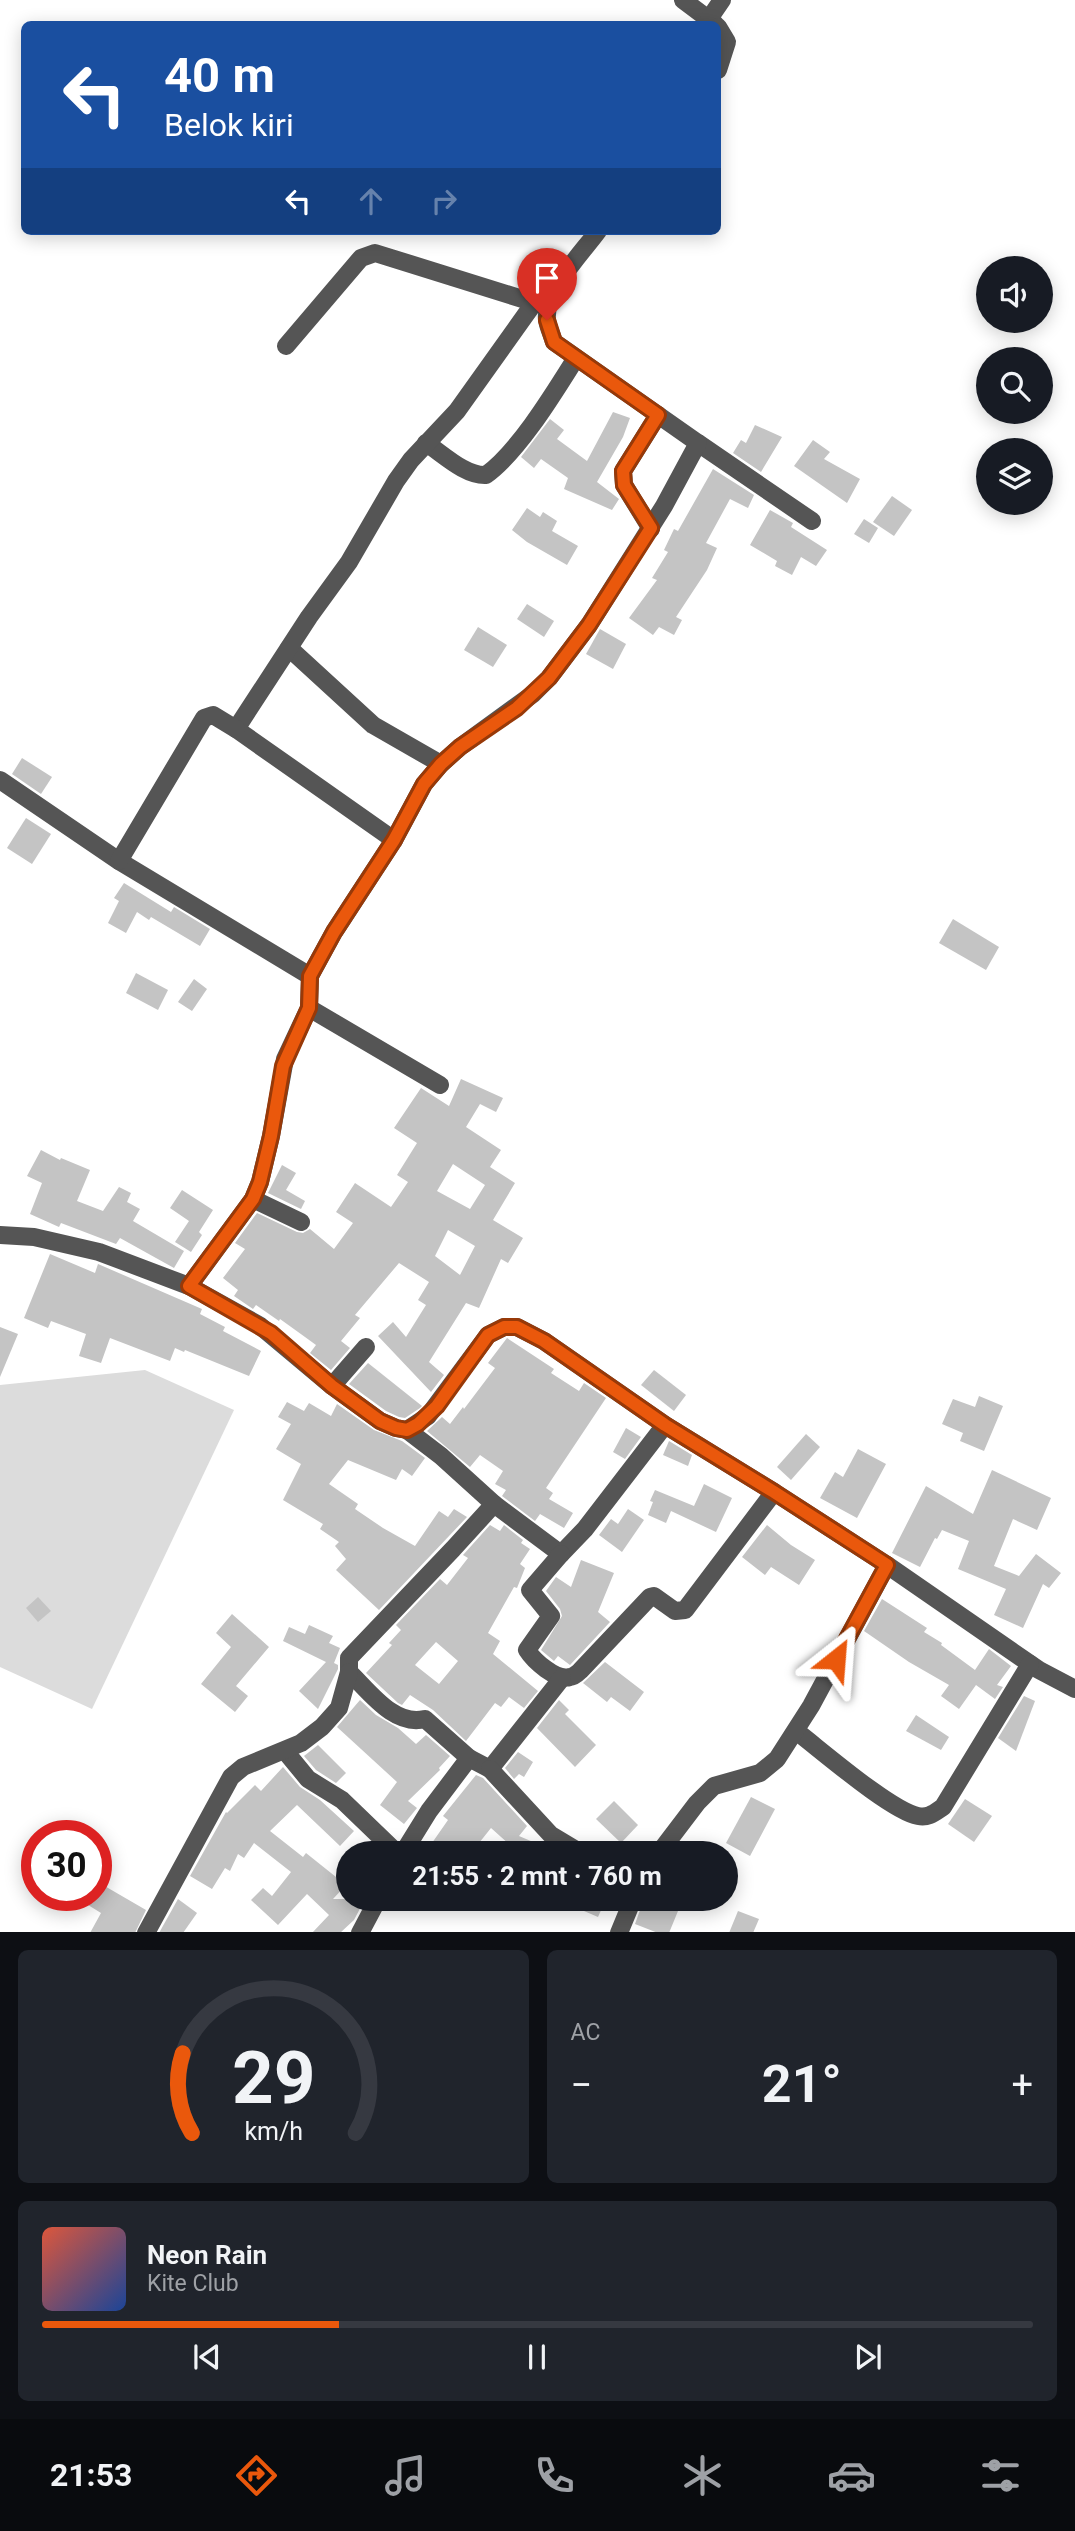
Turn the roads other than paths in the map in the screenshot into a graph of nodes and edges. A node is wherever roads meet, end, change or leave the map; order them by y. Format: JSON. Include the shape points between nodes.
{"nodes":[{"id":1,"x":683,"y":0,"type":"edge"},
{"id":2,"x":722,"y":0,"type":"edge"},
{"id":3,"x":711,"y":21,"type":"edge"},
{"id":4,"x":715,"y":21,"type":"edge"},
{"id":5,"x":721,"y":34,"type":"edge"},
{"id":6,"x":721,"y":60,"type":"edge"},
{"id":7,"x":595,"y":235,"type":"edge"},
{"id":8,"x":541,"y":305,"type":"junction"},
{"id":9,"x":286,"y":346,"type":"dead end"},
{"id":10,"x":576,"y":358,"type":"junction"},
{"id":11,"x":658,"y":415,"type":"junction"},
{"id":12,"x":426,"y":443,"type":"junction"},
{"id":13,"x":698,"y":443,"type":"junction"},
{"id":14,"x":812,"y":521,"type":"dead end"},
{"id":15,"x":651,"y":528,"type":"junction"},
{"id":16,"x":289,"y":648,"type":"junction"},
{"id":17,"x":236,"y":729,"type":"junction"},
{"id":18,"x":441,"y":764,"type":"junction"},
{"id":19,"x":0,"y":780,"type":"edge"},
{"id":20,"x":394,"y":840,"type":"junction"},
{"id":21,"x":119,"y":861,"type":"junction"},
{"id":22,"x":310,"y":976,"type":"junction"},
{"id":23,"x":309,"y":1008,"type":"junction"},
{"id":24,"x":440,"y":1085,"type":"dead end"},
{"id":25,"x":253,"y":1199,"type":"junction"},
{"id":26,"x":301,"y":1223,"type":"dead end"},
{"id":27,"x":0,"y":1235,"type":"edge"},
{"id":28,"x":189,"y":1286,"type":"junction"},
{"id":29,"x":366,"y":1347,"type":"dead end"},
{"id":30,"x":332,"y":1386,"type":"junction"},
{"id":31,"x":665,"y":1425,"type":"junction"},
{"id":32,"x":407,"y":1430,"type":"junction"},
{"id":33,"x":774,"y":1492,"type":"junction"},
{"id":34,"x":494,"y":1504,"type":"junction"},
{"id":35,"x":561,"y":1554,"type":"junction"},
{"id":36,"x":887,"y":1565,"type":"junction"},
{"id":37,"x":1030,"y":1664,"type":"junction"},
{"id":38,"x":349,"y":1672,"type":"junction"},
{"id":39,"x":562,"y":1678,"type":"junction"},
{"id":40,"x":1075,"y":1689,"type":"edge"},
{"id":41,"x":796,"y":1731,"type":"junction"},
{"id":42,"x":285,"y":1751,"type":"junction"},
{"id":43,"x":469,"y":1758,"type":"junction"},
{"id":44,"x":490,"y":1769,"type":"junction"},
{"id":45,"x":385,"y":1841,"type":"edge"},
{"id":46,"x":410,"y":1841,"type":"edge"},
{"id":47,"x":561,"y":1841,"type":"edge"},
{"id":48,"x":668,"y":1841,"type":"edge"},
{"id":49,"x":372,"y":1911,"type":"edge"},
{"id":50,"x":629,"y":1911,"type":"edge"},
{"id":51,"x":147,"y":1932,"type":"edge"},
{"id":52,"x":361,"y":1932,"type":"edge"},
{"id":53,"x":619,"y":1932,"type":"edge"}],
"edges":[{"from":1,"to":3,"type":"street"},
{"from":2,"to":4,"type":"street"},
{"from":5,"to":6,"type":"street","via":[[727,43]]},
{"from":7,"to":8,"type":"street"},
{"from":8,"to":9,"type":"street","via":[[375,253],[361,258]]},
{"from":8,"to":10,"type":"street","via":[[554,342]]},
{"from":8,"to":12,"type":"street"},
{"from":10,"to":11,"type":"street"},
{"from":10,"to":12,"type":"street","via":[[527,430],[485,475],[462,467]]},
{"from":11,"to":13,"type":"street"},
{"from":11,"to":15,"type":"street","via":[[622,477]]},
{"from":12,"to":16,"type":"street","via":[[396,481],[349,562]]},
{"from":13,"to":14,"type":"street"},
{"from":13,"to":15,"type":"street"},
{"from":15,"to":18,"type":"street","via":[[549,678],[517,708]]},
{"from":16,"to":17,"type":"street"},
{"from":16,"to":18,"type":"street","via":[[373,725]]},
{"from":17,"to":20,"type":"street"},
{"from":17,"to":21,"type":"street","via":[[213,715],[204,718]]},
{"from":18,"to":20,"type":"street","via":[[424,784]]},
{"from":19,"to":21,"type":"street"},
{"from":20,"to":22,"type":"street"},
{"from":21,"to":22,"type":"street"},
{"from":22,"to":23,"type":"street"},
{"from":23,"to":24,"type":"street"},
{"from":23,"to":25,"type":"street","via":[[283,1066],[271,1136]]},
{"from":25,"to":26,"type":"street"},
{"from":25,"to":28,"type":"street"},
{"from":27,"to":28,"type":"street","via":[[34,1237],[99,1252]]},
{"from":28,"to":30,"type":"street","via":[[271,1333]]},
{"from":29,"to":30,"type":"street"},
{"from":30,"to":32,"type":"street","via":[[380,1421]]},
{"from":31,"to":32,"type":"street","via":[[544,1341],[517,1327],[504,1327],[488,1335],[428,1416]]},
{"from":31,"to":33,"type":"street"},
{"from":31,"to":35,"type":"street"},
{"from":32,"to":34,"type":"street"},
{"from":33,"to":36,"type":"street"},
{"from":33,"to":39,"type":"street","via":[[685,1610],[676,1611],[650,1597],[580,1671]]},
{"from":34,"to":35,"type":"street"},
{"from":34,"to":38,"type":"street","via":[[352,1651]]},
{"from":35,"to":39,"type":"street","via":[[530,1590],[551,1616],[527,1650]]},
{"from":36,"to":37,"type":"street"},
{"from":36,"to":41,"type":"street"},
{"from":37,"to":40,"type":"street"},
{"from":37,"to":41,"type":"street","via":[[943,1807],[930,1816],[897,1808]]},
{"from":38,"to":42,"type":"street","via":[[339,1708],[311,1736]]},
{"from":38,"to":43,"type":"street","via":[[396,1715],[411,1721],[425,1719]]},
{"from":39,"to":44,"type":"street"},
{"from":41,"to":48,"type":"street","via":[[769,1767],[714,1786]]},
{"from":42,"to":45,"type":"street","via":[[308,1779],[342,1800]]},
{"from":42,"to":51,"type":"street","via":[[230,1777]]},
{"from":43,"to":44,"type":"street"},
{"from":43,"to":46,"type":"street"},
{"from":44,"to":47,"type":"street"},
{"from":49,"to":52,"type":"street"},
{"from":50,"to":53,"type":"street"}]}
